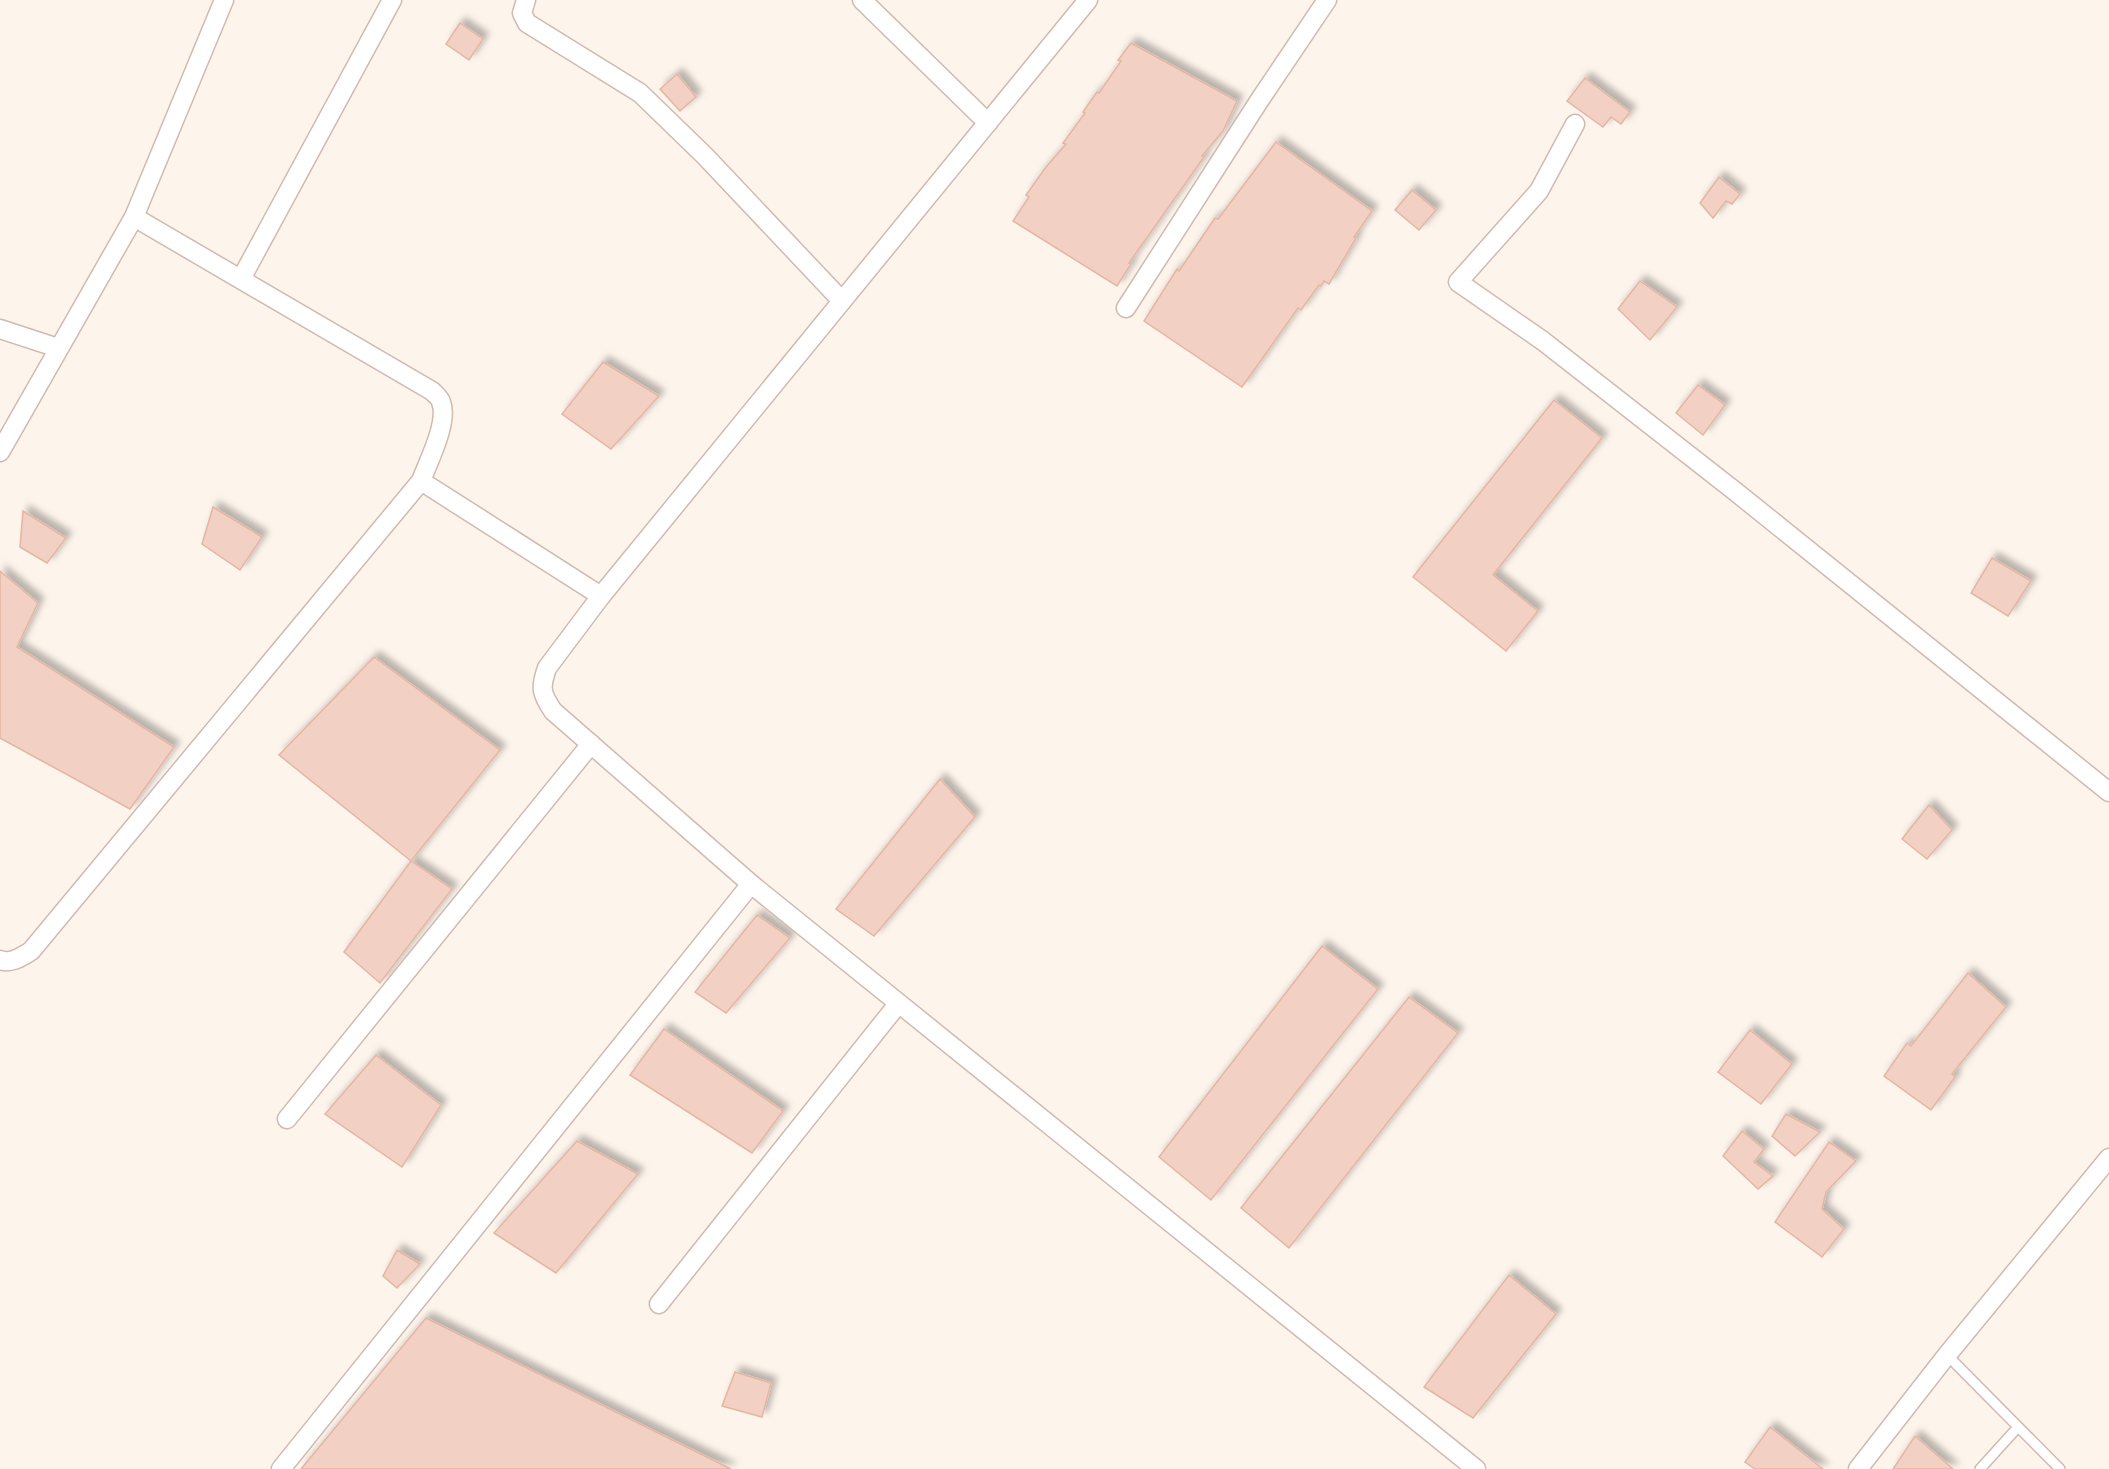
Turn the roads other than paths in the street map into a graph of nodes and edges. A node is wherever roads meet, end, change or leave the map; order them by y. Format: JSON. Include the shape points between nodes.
{"nodes":[{"id":1,"x":224,"y":0,"type":"edge"},
{"id":2,"x":392,"y":0,"type":"edge"},
{"id":3,"x":526,"y":0,"type":"edge"},
{"id":4,"x":862,"y":0,"type":"edge"},
{"id":5,"x":1088,"y":0,"type":"edge"},
{"id":6,"x":1327,"y":0,"type":"edge"},
{"id":7,"x":988,"y":123,"type":"junction"},
{"id":8,"x":1575,"y":124,"type":"dead end"},
{"id":9,"x":134,"y":217,"type":"junction"},
{"id":10,"x":241,"y":279,"type":"junction"},
{"id":11,"x":842,"y":301,"type":"junction"},
{"id":12,"x":1126,"y":308,"type":"dead end"},
{"id":13,"x":0,"y":329,"type":"edge"},
{"id":14,"x":58,"y":348,"type":"junction"},
{"id":15,"x":0,"y":452,"type":"edge"},
{"id":16,"x":421,"y":481,"type":"junction"},
{"id":17,"x":601,"y":596,"type":"junction"},
{"id":18,"x":591,"y":744,"type":"junction"},
{"id":19,"x":2109,"y":792,"type":"edge"},
{"id":20,"x":751,"y":884,"type":"junction"},
{"id":21,"x":0,"y":960,"type":"edge"},
{"id":22,"x":898,"y":1004,"type":"junction"},
{"id":23,"x":287,"y":1119,"type":"dead end"},
{"id":24,"x":2109,"y":1158,"type":"edge"},
{"id":25,"x":659,"y":1304,"type":"dead end"},
{"id":26,"x":1947,"y":1355,"type":"junction"},
{"id":27,"x":2018,"y":1427,"type":"junction"},
{"id":28,"x":281,"y":1469,"type":"edge"},
{"id":29,"x":1476,"y":1469,"type":"edge"},
{"id":30,"x":1858,"y":1469,"type":"edge"},
{"id":31,"x":1980,"y":1469,"type":"edge"},
{"id":32,"x":2060,"y":1469,"type":"edge"}],
"edges":[{"from":1,"to":9,"type":"street"},
{"from":2,"to":10,"type":"street"},
{"from":3,"to":11,"type":"street","via":[[522,13],[527,23],[640,93]]},
{"from":4,"to":7,"type":"street"},
{"from":5,"to":7,"type":"street"},
{"from":6,"to":12,"type":"street"},
{"from":7,"to":11,"type":"street"},
{"from":8,"to":19,"type":"street","via":[[1539,191],[1458,282],[1543,341],[1736,492]]},
{"from":9,"to":10,"type":"street"},
{"from":9,"to":14,"type":"street"},
{"from":10,"to":16,"type":"street","via":[[432,391],[441,400],[441,428]]},
{"from":11,"to":17,"type":"street"},
{"from":13,"to":14,"type":"street"},
{"from":14,"to":15,"type":"street"},
{"from":16,"to":17,"type":"street"},
{"from":16,"to":21,"type":"street","via":[[31,951],[18,959]]},
{"from":17,"to":18,"type":"street","via":[[547,668],[542,681],[542,691],[553,711]]},
{"from":18,"to":20,"type":"street"},
{"from":18,"to":23,"type":"street"},
{"from":20,"to":22,"type":"street"},
{"from":20,"to":28,"type":"street"},
{"from":22,"to":25,"type":"street"},
{"from":22,"to":29,"type":"street"},
{"from":24,"to":26,"type":"street"},
{"from":26,"to":27,"type":"lane"},
{"from":26,"to":30,"type":"street"},
{"from":27,"to":31,"type":"lane"},
{"from":27,"to":32,"type":"lane"}]}
